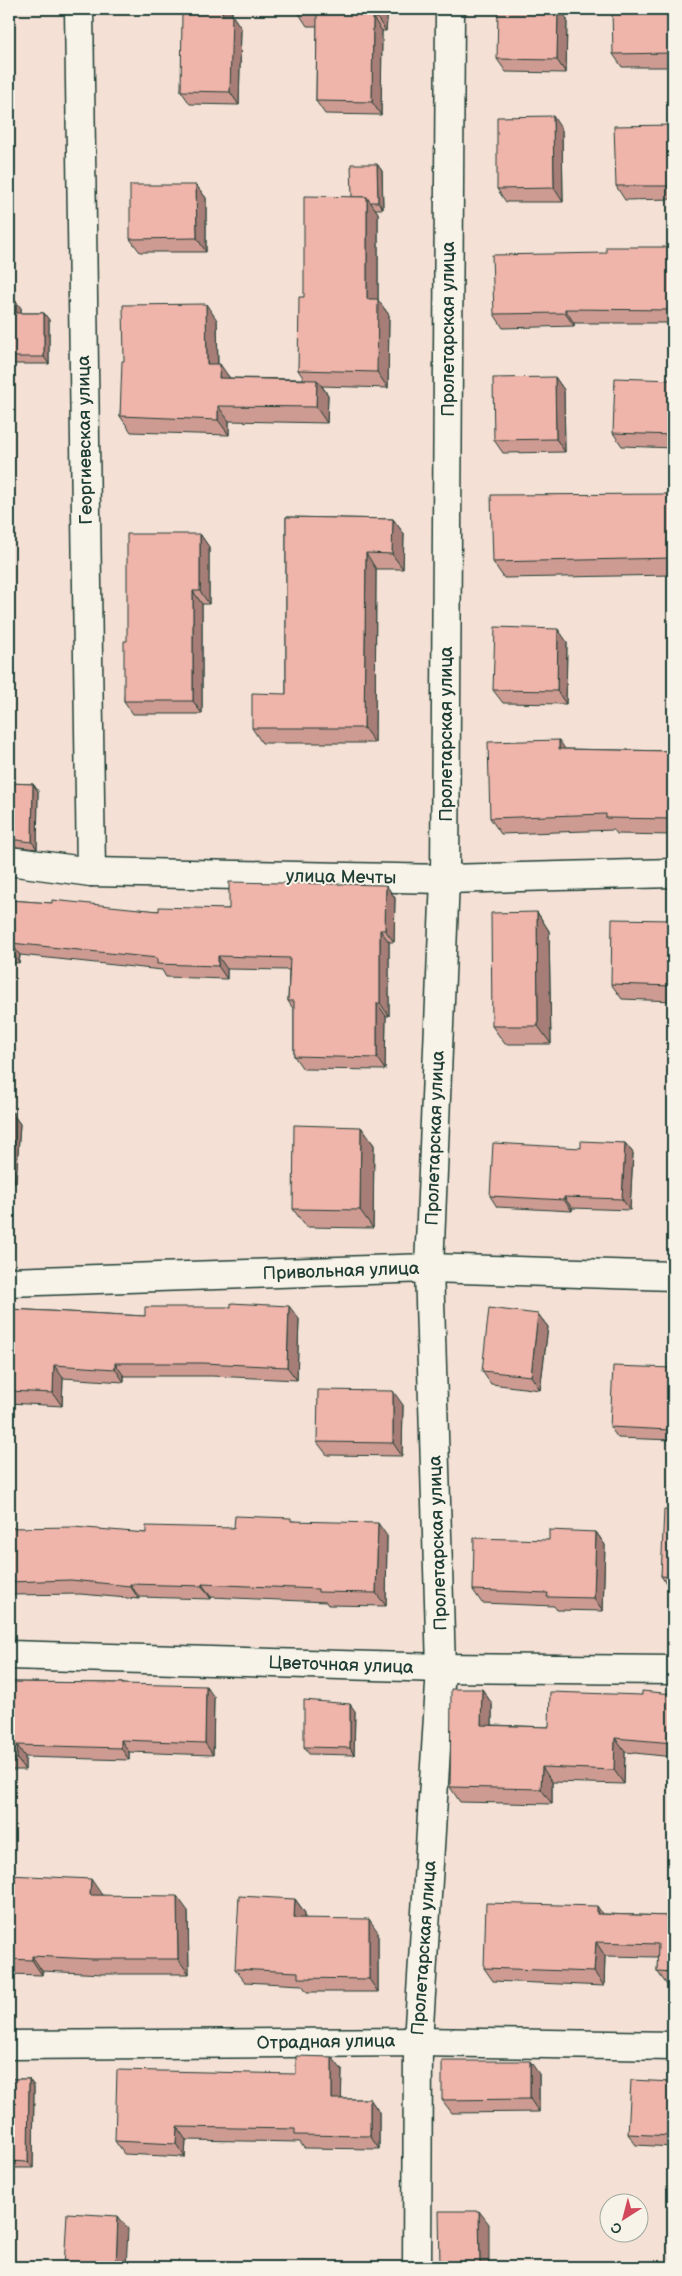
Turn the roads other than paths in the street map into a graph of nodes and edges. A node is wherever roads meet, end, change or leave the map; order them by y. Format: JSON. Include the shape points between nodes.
{"nodes":[{"id":1,"x":79,"y":9,"type":"edge"},
{"id":2,"x":450,"y":9,"type":"edge"},
{"id":3,"x":9,"y":861,"type":"edge"},
{"id":4,"x":91,"y":872,"type":"junction"},
{"id":5,"x":673,"y":874,"type":"edge"},
{"id":6,"x":445,"y":879,"type":"junction"},
{"id":7,"x":429,"y":1268,"type":"junction"},
{"id":8,"x":673,"y":1276,"type":"edge"},
{"id":9,"x":9,"y":1282,"type":"edge"},
{"id":10,"x":9,"y":1655,"type":"edge"},
{"id":11,"x":441,"y":1668,"type":"junction"},
{"id":12,"x":673,"y":1670,"type":"edge"},
{"id":13,"x":418,"y":2042,"type":"junction"},
{"id":14,"x":9,"y":2045,"type":"edge"},
{"id":15,"x":673,"y":2046,"type":"edge"},
{"id":16,"x":417,"y":2267,"type":"edge"}],
"edges":[{"from":1,"to":4,"type":"street","name":"Георгиевская улица"},
{"from":2,"to":6,"type":"street","name":"Пролетарская улица"},
{"from":3,"to":4,"type":"street","name":"улица Мечты"},
{"from":4,"to":6,"type":"street","name":"улица Мечты"},
{"from":5,"to":6,"type":"street","name":"улица Мечты"},
{"from":6,"to":7,"type":"street","name":"Пролетарская улица"},
{"from":7,"to":8,"type":"street","name":"Привольная улица"},
{"from":7,"to":9,"type":"street","name":"Привольная улица"},
{"from":7,"to":11,"type":"street","name":"Пролетарская улица"},
{"from":10,"to":11,"type":"street","name":"Цветочная улица"},
{"from":11,"to":12,"type":"street","name":"Цветочная улица"},
{"from":11,"to":13,"type":"street","name":"Пролетарская улица"},
{"from":13,"to":14,"type":"street","name":"Отрадная улица"},
{"from":13,"to":15,"type":"street","name":"Отрадная улица"},
{"from":13,"to":16,"type":"street","name":"Пролетарская улица"}]}
